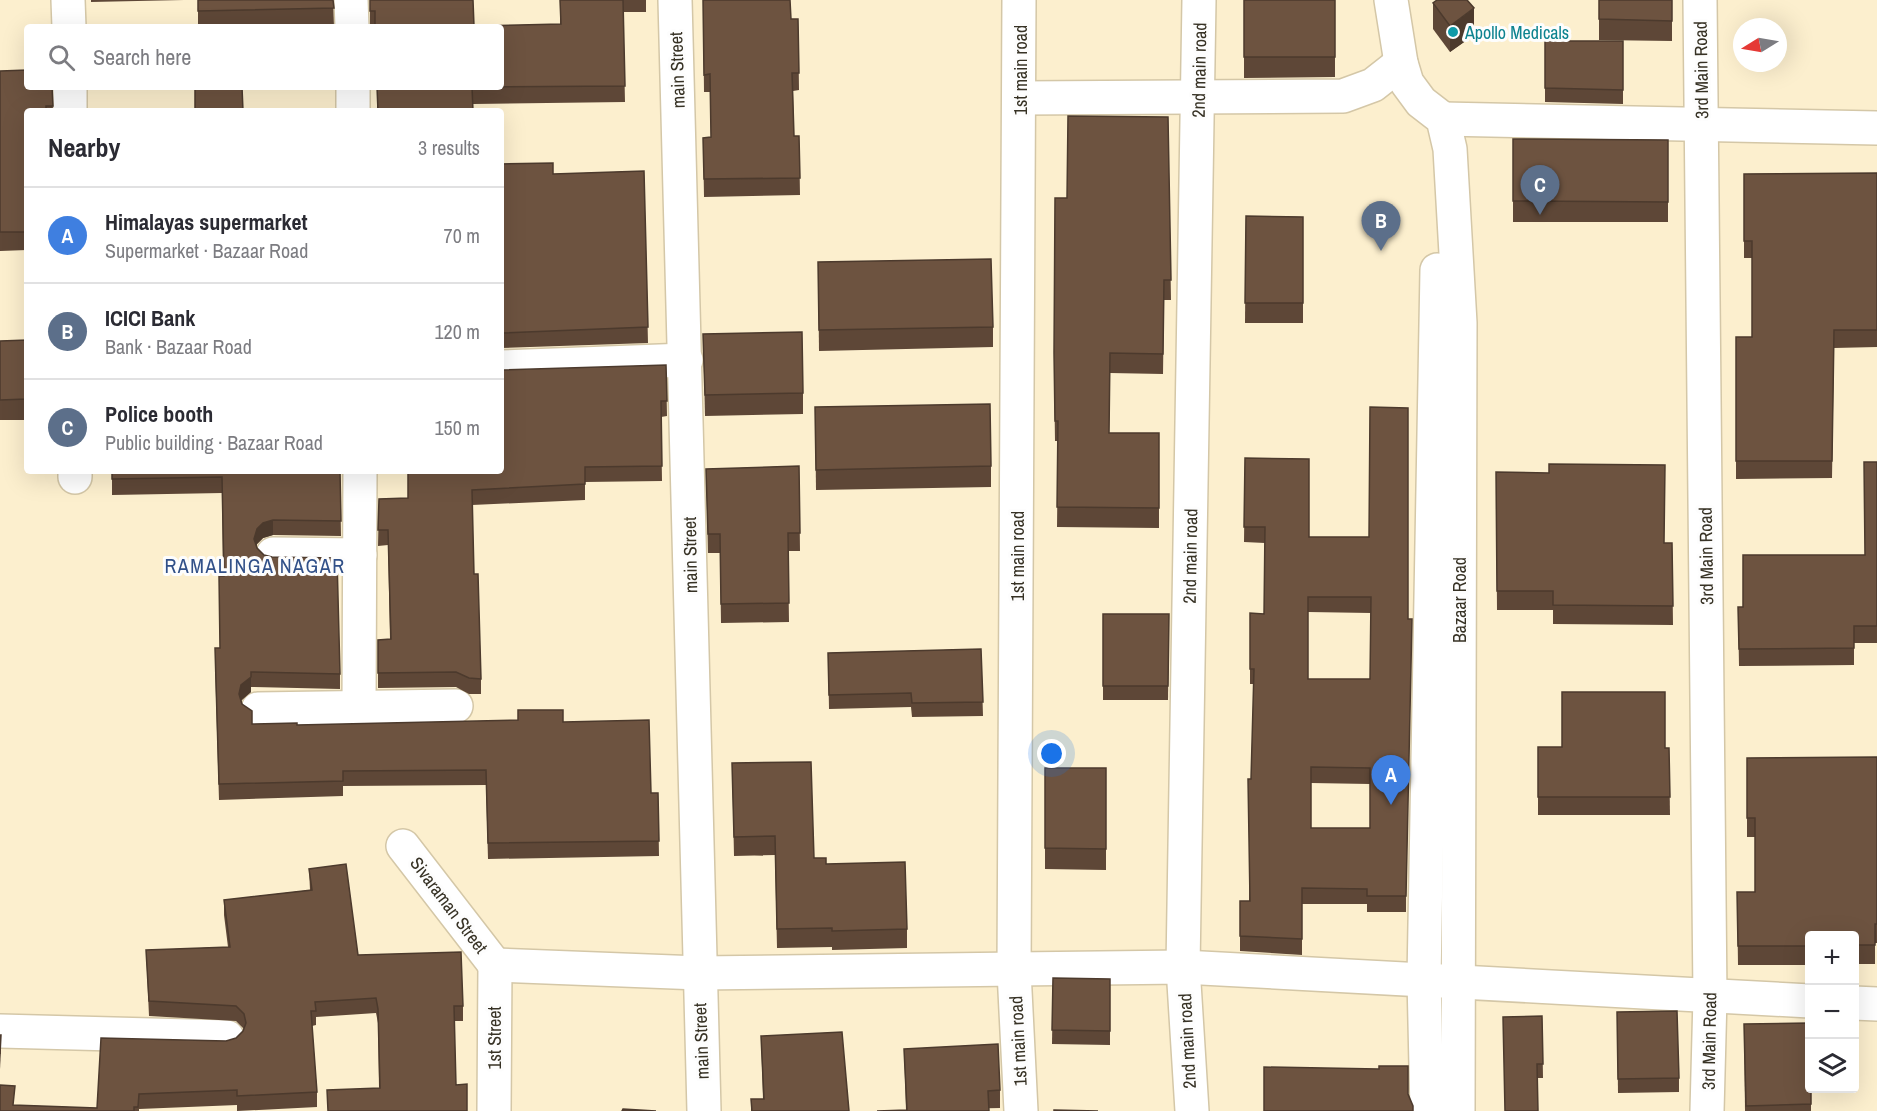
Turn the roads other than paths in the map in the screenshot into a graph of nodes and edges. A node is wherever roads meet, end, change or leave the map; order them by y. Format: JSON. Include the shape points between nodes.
{"nodes":[{"id":1,"x":68,"y":0,"type":"edge"},
{"id":2,"x":351,"y":0,"type":"edge"},
{"id":3,"x":675,"y":0,"type":"edge"},
{"id":4,"x":1020,"y":0,"type":"edge"},
{"id":5,"x":1199,"y":0,"type":"edge"},
{"id":6,"x":1391,"y":0,"type":"edge"},
{"id":7,"x":1700,"y":0,"type":"edge"},
{"id":8,"x":69,"y":24,"type":"edge"},
{"id":9,"x":352,"y":24,"type":"edge"},
{"id":10,"x":1401,"y":63,"type":"junction"},
{"id":11,"x":69,"y":90,"type":"edge"},
{"id":12,"x":353,"y":90,"type":"edge"},
{"id":13,"x":1020,"y":98,"type":"junction"},
{"id":14,"x":1199,"y":99,"type":"junction"},
{"id":15,"x":70,"y":108,"type":"edge"},
{"id":16,"x":353,"y":108,"type":"edge"},
{"id":17,"x":1432,"y":110,"type":"junction"},
{"id":18,"x":1702,"y":124,"type":"junction"},
{"id":19,"x":1877,"y":128,"type":"edge"},
{"id":20,"x":686,"y":360,"type":"junction"},
{"id":21,"x":504,"y":367,"type":"edge"},
{"id":22,"x":360,"y":474,"type":"edge"},
{"id":23,"x":273,"y":554,"type":"dead end"},
{"id":24,"x":360,"y":555,"type":"junction"},
{"id":25,"x":456,"y":706,"type":"dead end"},
{"id":26,"x":359,"y":708,"type":"junction"},
{"id":27,"x":258,"y":709,"type":"dead end"},
{"id":28,"x":403,"y":846,"type":"dead end"},
{"id":29,"x":495,"y":965,"type":"junction"},
{"id":30,"x":1183,"y":967,"type":"junction"},
{"id":31,"x":1014,"y":971,"type":"junction"},
{"id":32,"x":699,"y":973,"type":"junction"},
{"id":33,"x":1424,"y":979,"type":"junction"},
{"id":34,"x":1457,"y":981,"type":"junction"},
{"id":35,"x":1710,"y":997,"type":"junction"},
{"id":36,"x":1805,"y":1001,"type":"edge"},
{"id":37,"x":1859,"y":1003,"type":"edge"},
{"id":38,"x":1877,"y":1004,"type":"edge"},
{"id":39,"x":0,"y":1031,"type":"edge"},
{"id":40,"x":227,"y":1036,"type":"dead end"},
{"id":41,"x":494,"y":1111,"type":"edge"},
{"id":42,"x":704,"y":1111,"type":"edge"},
{"id":43,"x":1021,"y":1111,"type":"edge"},
{"id":44,"x":1192,"y":1111,"type":"edge"},
{"id":45,"x":1427,"y":1111,"type":"edge"},
{"id":46,"x":1458,"y":1111,"type":"edge"},
{"id":47,"x":1707,"y":1111,"type":"edge"}],
"edges":[{"from":1,"to":8,"type":"street"},
{"from":2,"to":9,"type":"street"},
{"from":3,"to":20,"type":"street","name":"main Street"},
{"from":4,"to":13,"type":"street","name":"1st main road"},
{"from":5,"to":14,"type":"street","name":"2nd main road"},
{"from":6,"to":10,"type":"street","name":"Bazaar Road"},
{"from":7,"to":18,"type":"street","name":"3rd Main Road"},
{"from":10,"to":14,"type":"street","via":[[1373,85],[1343,96]]},
{"from":10,"to":17,"type":"street","name":"Bazaar Road","via":[[1407,82]]},
{"from":11,"to":15,"type":"street"},
{"from":12,"to":16,"type":"street"},
{"from":13,"to":14,"type":"street"},
{"from":13,"to":31,"type":"street","name":"1st main road"},
{"from":14,"to":30,"type":"street","name":"2nd main road"},
{"from":17,"to":18,"type":"street"},
{"from":17,"to":33,"type":"street","name":"Bazaar Road","via":[[1437,296]]},
{"from":17,"to":34,"type":"street","name":"Bazaar Road","via":[[1450,149],[1460,323]]},
{"from":18,"to":19,"type":"street"},
{"from":18,"to":35,"type":"street","name":"3rd Main Road"},
{"from":20,"to":21,"type":"street"},
{"from":20,"to":32,"type":"street","name":"main Street"},
{"from":22,"to":24,"type":"street"},
{"from":23,"to":24,"type":"street"},
{"from":24,"to":26,"type":"street"},
{"from":25,"to":26,"type":"street"},
{"from":26,"to":27,"type":"street"},
{"from":28,"to":29,"type":"street","name":"Sivaraman Street"},
{"from":29,"to":32,"type":"street"},
{"from":29,"to":41,"type":"street","name":"1st Street"},
{"from":30,"to":31,"type":"street"},
{"from":30,"to":33,"type":"street"},
{"from":30,"to":44,"type":"street","name":"2nd main road"},
{"from":31,"to":32,"type":"street"},
{"from":31,"to":43,"type":"street","name":"1st main road"},
{"from":32,"to":42,"type":"street","name":"main Street"},
{"from":33,"to":34,"type":"street"},
{"from":33,"to":45,"type":"street","name":"Bazaar Road"},
{"from":34,"to":35,"type":"street"},
{"from":34,"to":46,"type":"street","name":"Bazaar Road"},
{"from":35,"to":36,"type":"street"},
{"from":35,"to":47,"type":"street","name":"3rd Main Road"},
{"from":37,"to":38,"type":"street"},
{"from":39,"to":40,"type":"street"}]}
